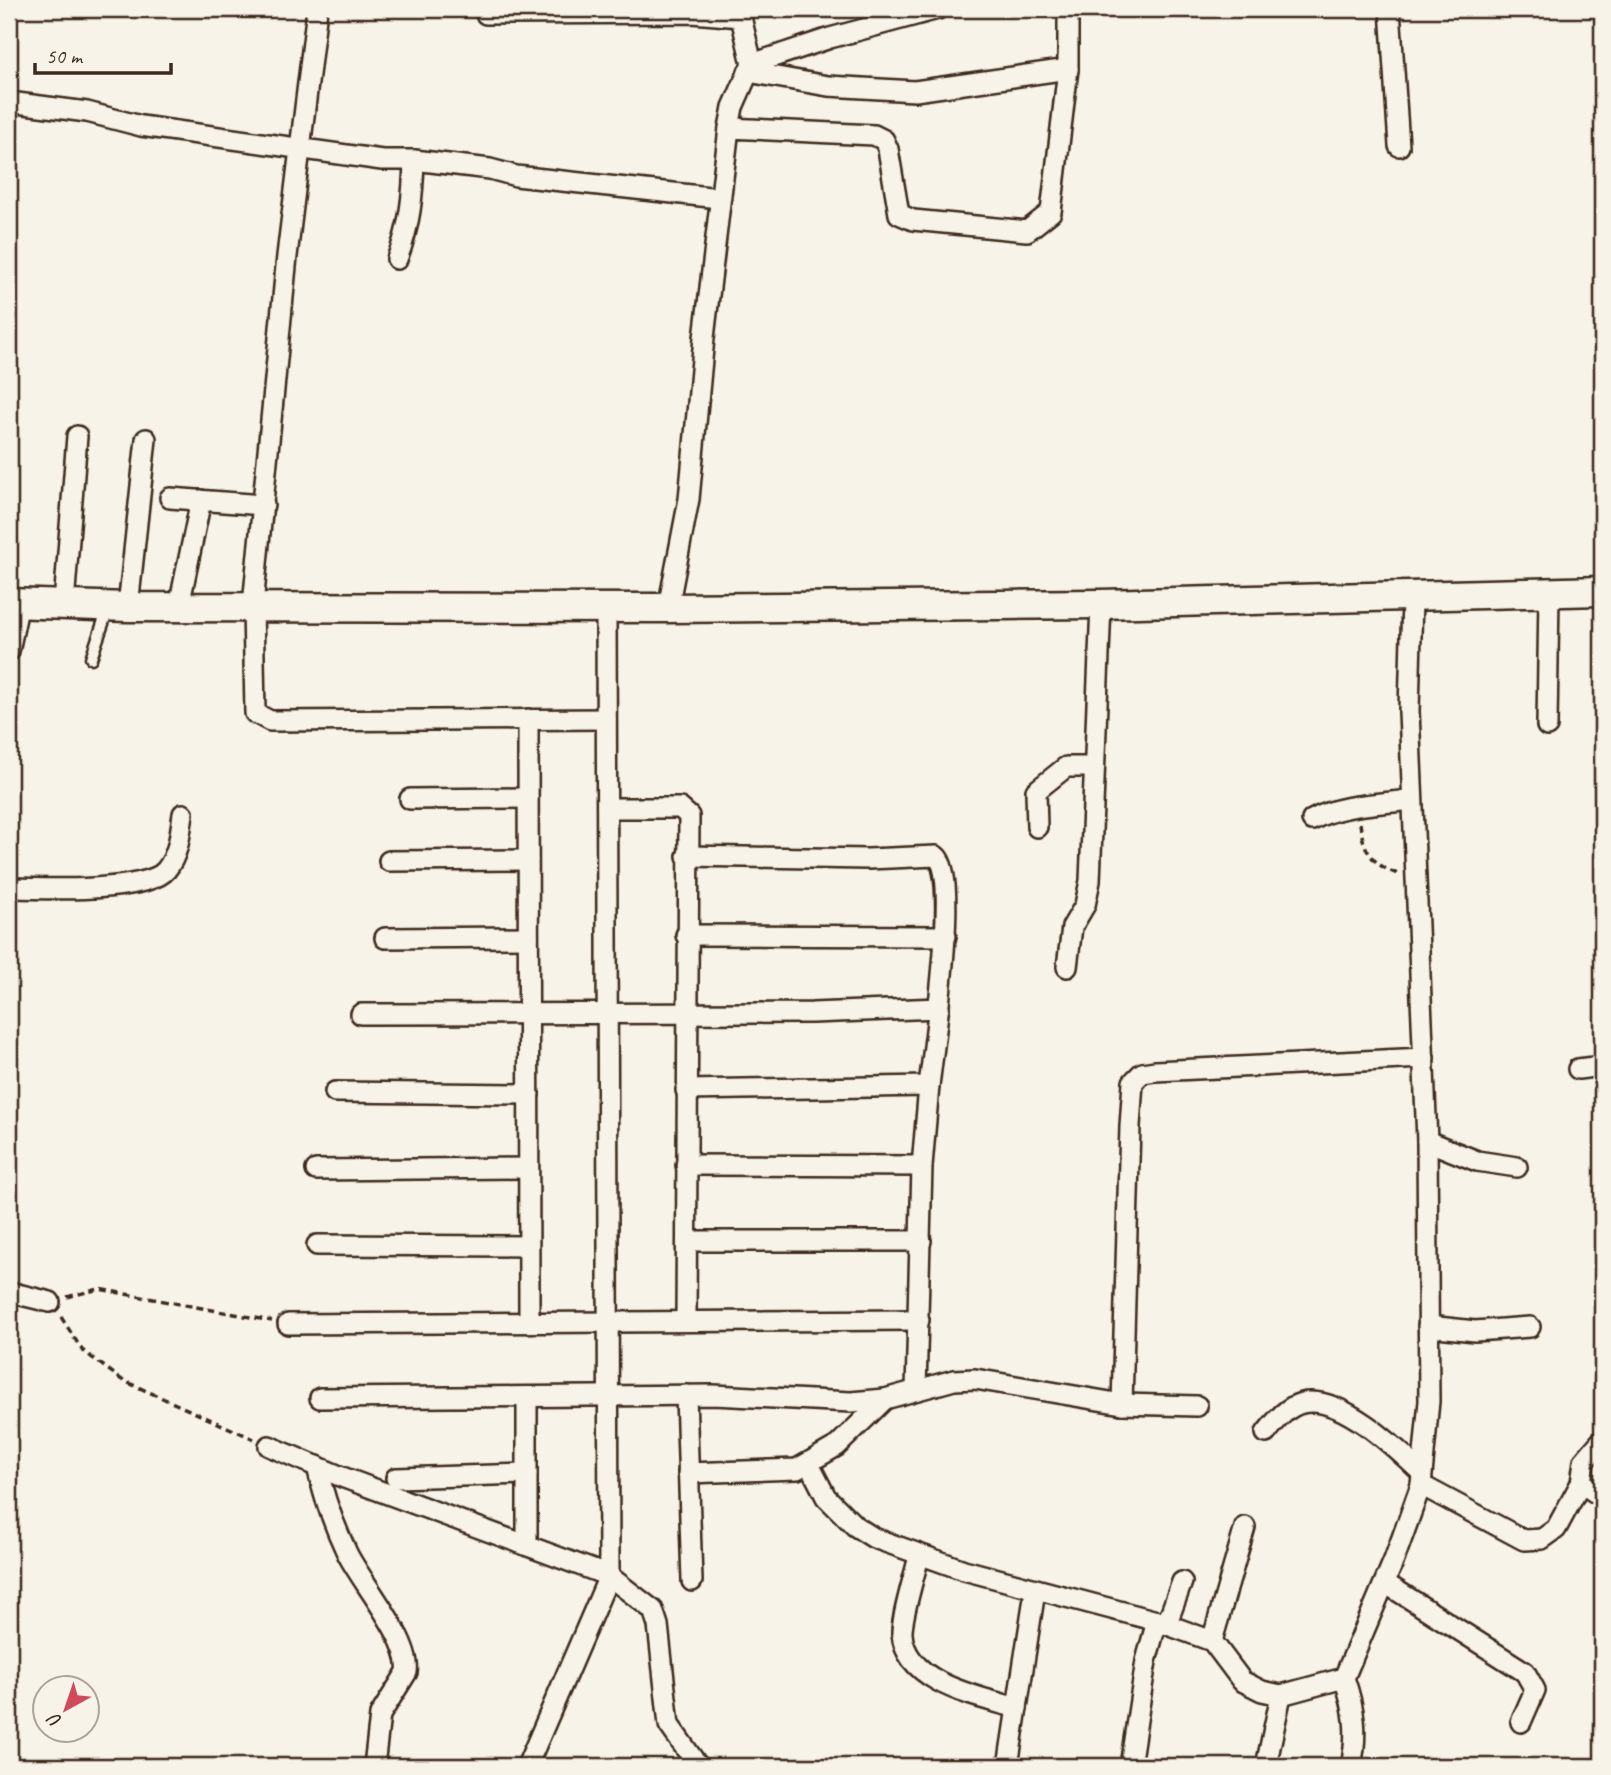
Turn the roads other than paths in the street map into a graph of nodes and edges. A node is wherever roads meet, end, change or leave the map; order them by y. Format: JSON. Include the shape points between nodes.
{"nodes":[{"id":1,"x":317,"y":9,"type":"edge"},
{"id":2,"x":938,"y":9,"type":"edge"},
{"id":3,"x":1068,"y":9,"type":"edge"},
{"id":4,"x":1390,"y":9,"type":"edge"},
{"id":5,"x":742,"y":13,"type":"edge"},
{"id":6,"x":486,"y":14,"type":"dead end"},
{"id":7,"x":750,"y":68,"type":"junction"},
{"id":8,"x":1068,"y":69,"type":"junction"},
{"id":9,"x":9,"y":102,"type":"edge"},
{"id":10,"x":729,"y":128,"type":"junction"},
{"id":11,"x":300,"y":146,"type":"junction"},
{"id":12,"x":1399,"y":146,"type":"dead end"},
{"id":13,"x":414,"y":160,"type":"junction"},
{"id":14,"x":719,"y":198,"type":"junction"},
{"id":15,"x":397,"y":259,"type":"dead end"},
{"id":16,"x":77,"y":436,"type":"dead end"},
{"id":17,"x":146,"y":439,"type":"dead end"},
{"id":18,"x":170,"y":498,"type":"dead end"},
{"id":19,"x":201,"y":500,"type":"junction"},
{"id":20,"x":264,"y":505,"type":"junction"},
{"id":21,"x":1602,"y":591,"type":"edge"},
{"id":22,"x":1549,"y":593,"type":"junction"},
{"id":23,"x":1412,"y":598,"type":"junction"},
{"id":24,"x":14,"y":603,"type":"edge"},
{"id":25,"x":64,"y":604,"type":"junction"},
{"id":26,"x":1101,"y":604,"type":"junction"},
{"id":27,"x":253,"y":605,"type":"junction"},
{"id":28,"x":179,"y":606,"type":"junction"},
{"id":29,"x":118,"y":607,"type":"junction"},
{"id":30,"x":606,"y":608,"type":"junction"},
{"id":31,"x":668,"y":608,"type":"junction"},
{"id":32,"x":9,"y":651,"type":"edge"},
{"id":33,"x":91,"y":658,"type":"dead end"},
{"id":34,"x":528,"y":719,"type":"junction"},
{"id":35,"x":606,"y":719,"type":"junction"},
{"id":36,"x":1547,"y":726,"type":"dead end"},
{"id":37,"x":1093,"y":768,"type":"junction"},
{"id":38,"x":528,"y":798,"type":"junction"},
{"id":39,"x":410,"y":799,"type":"dead end"},
{"id":40,"x":1411,"y":800,"type":"junction"},
{"id":41,"x":607,"y":808,"type":"junction"},
{"id":42,"x":183,"y":814,"type":"dead end"},
{"id":43,"x":1312,"y":820,"type":"dead end"},
{"id":44,"x":1037,"y":827,"type":"dead end"},
{"id":45,"x":687,"y":856,"type":"junction"},
{"id":46,"x":528,"y":860,"type":"junction"},
{"id":47,"x":389,"y":861,"type":"dead end"},
{"id":48,"x":9,"y":888,"type":"edge"},
{"id":49,"x":687,"y":935,"type":"junction"},
{"id":50,"x":946,"y":936,"type":"junction"},
{"id":51,"x":527,"y":937,"type":"junction"},
{"id":52,"x":385,"y":938,"type":"dead end"},
{"id":53,"x":1067,"y":967,"type":"dead end"},
{"id":54,"x":939,"y":1008,"type":"junction"},
{"id":55,"x":687,"y":1012,"type":"junction"},
{"id":56,"x":527,"y":1013,"type":"junction"},
{"id":57,"x":607,"y":1013,"type":"junction"},
{"id":58,"x":361,"y":1014,"type":"dead end"},
{"id":59,"x":1423,"y":1058,"type":"junction"},
{"id":60,"x":1602,"y":1066,"type":"edge"},
{"id":61,"x":1578,"y":1069,"type":"dead end"},
{"id":62,"x":929,"y":1086,"type":"junction"},
{"id":63,"x":686,"y":1090,"type":"junction"},
{"id":64,"x":335,"y":1092,"type":"dead end"},
{"id":65,"x":529,"y":1094,"type":"junction"},
{"id":66,"x":1427,"y":1141,"type":"junction"},
{"id":67,"x":686,"y":1165,"type":"junction"},
{"id":68,"x":922,"y":1166,"type":"junction"},
{"id":69,"x":1517,"y":1167,"type":"dead end"},
{"id":70,"x":528,"y":1168,"type":"junction"},
{"id":71,"x":316,"y":1170,"type":"dead end"},
{"id":72,"x":687,"y":1241,"type":"junction"},
{"id":73,"x":921,"y":1241,"type":"junction"},
{"id":74,"x":317,"y":1245,"type":"dead end"},
{"id":75,"x":528,"y":1246,"type":"junction"},
{"id":76,"x":9,"y":1292,"type":"edge"},
{"id":77,"x":50,"y":1302,"type":"road end"},
{"id":78,"x":919,"y":1320,"type":"junction"},
{"id":79,"x":686,"y":1321,"type":"junction"},
{"id":80,"x":529,"y":1322,"type":"junction"},
{"id":81,"x":606,"y":1322,"type":"junction"},
{"id":82,"x":288,"y":1324,"type":"road end"},
{"id":83,"x":1428,"y":1326,"type":"junction"},
{"id":84,"x":1530,"y":1327,"type":"dead end"},
{"id":85,"x":916,"y":1390,"type":"junction"},
{"id":86,"x":686,"y":1395,"type":"junction"},
{"id":87,"x":606,"y":1397,"type":"junction"},
{"id":88,"x":320,"y":1398,"type":"dead end"},
{"id":89,"x":527,"y":1398,"type":"junction"},
{"id":90,"x":886,"y":1399,"type":"junction"},
{"id":91,"x":1122,"y":1404,"type":"junction"},
{"id":92,"x":1197,"y":1406,"type":"dead end"},
{"id":93,"x":1266,"y":1433,"type":"dead end"},
{"id":94,"x":1602,"y":1440,"type":"edge"},
{"id":95,"x":269,"y":1446,"type":"road end"},
{"id":96,"x":809,"y":1464,"type":"junction"},
{"id":97,"x":317,"y":1466,"type":"junction"},
{"id":98,"x":688,"y":1473,"type":"junction"},
{"id":99,"x":527,"y":1474,"type":"junction"},
{"id":100,"x":396,"y":1478,"type":"dead end"},
{"id":101,"x":1421,"y":1478,"type":"junction"},
{"id":102,"x":1581,"y":1483,"type":"junction"},
{"id":103,"x":1602,"y":1497,"type":"edge"},
{"id":104,"x":1245,"y":1527,"type":"dead end"},
{"id":105,"x":527,"y":1545,"type":"junction"},
{"id":106,"x":919,"y":1556,"type":"junction"},
{"id":107,"x":608,"y":1576,"type":"junction"},
{"id":108,"x":692,"y":1581,"type":"dead end"},
{"id":109,"x":1182,"y":1582,"type":"dead end"},
{"id":110,"x":1385,"y":1583,"type":"junction"},
{"id":111,"x":1035,"y":1591,"type":"junction"},
{"id":112,"x":1162,"y":1622,"type":"junction"},
{"id":113,"x":1212,"y":1641,"type":"junction"},
{"id":114,"x":1343,"y":1678,"type":"junction"},
{"id":115,"x":1281,"y":1695,"type":"junction"},
{"id":116,"x":1017,"y":1708,"type":"junction"},
{"id":117,"x":1521,"y":1723,"type":"dead end"},
{"id":118,"x":374,"y":1766,"type":"edge"},
{"id":119,"x":527,"y":1766,"type":"edge"},
{"id":120,"x":698,"y":1766,"type":"edge"},
{"id":121,"x":1008,"y":1766,"type":"edge"},
{"id":122,"x":1130,"y":1766,"type":"edge"},
{"id":123,"x":1266,"y":1766,"type":"edge"},
{"id":124,"x":1352,"y":1766,"type":"edge"}],
"edges":[{"from":1,"to":11,"type":"street"},
{"from":2,"to":7,"type":"street","via":[[830,38]]},
{"from":3,"to":8,"type":"street"},
{"from":4,"to":12,"type":"street"},
{"from":5,"to":6,"type":"street"},
{"from":5,"to":7,"type":"street"},
{"from":7,"to":8,"type":"street","via":[[828,86],[915,92]]},
{"from":7,"to":10,"type":"street"},
{"from":8,"to":10,"type":"street","via":[[1051,212],[1027,231],[913,220],[899,214],[888,149],[884,140],[874,135]]},
{"from":9,"to":11,"type":"street","via":[[87,112],[141,126]]},
{"from":10,"to":14,"type":"street"},
{"from":11,"to":13,"type":"street","via":[[383,160]]},
{"from":11,"to":20,"type":"street"},
{"from":13,"to":14,"type":"street"},
{"from":13,"to":15,"type":"street","via":[[413,204]]},
{"from":14,"to":31,"type":"street","via":[[689,499]]},
{"from":16,"to":25,"type":"street"},
{"from":17,"to":29,"type":"street"},
{"from":18,"to":19,"type":"street"},
{"from":19,"to":20,"type":"street"},
{"from":19,"to":28,"type":"street"},
{"from":20,"to":27,"type":"street"},
{"from":21,"to":22,"type":"street"},
{"from":22,"to":23,"type":"street"},
{"from":22,"to":36,"type":"street"},
{"from":23,"to":26,"type":"street"},
{"from":23,"to":40,"type":"street"},
{"from":24,"to":25,"type":"street"},
{"from":24,"to":32,"type":"street"},
{"from":25,"to":29,"type":"street"},
{"from":26,"to":31,"type":"street"},
{"from":26,"to":37,"type":"street"},
{"from":27,"to":28,"type":"street"},
{"from":27,"to":30,"type":"street"},
{"from":27,"to":34,"type":"street","via":[[253,705],[262,719]]},
{"from":28,"to":29,"type":"street"},
{"from":29,"to":33,"type":"lane"},
{"from":30,"to":31,"type":"street"},
{"from":30,"to":35,"type":"street"},
{"from":34,"to":35,"type":"street"},
{"from":34,"to":38,"type":"street"},
{"from":35,"to":41,"type":"street"},
{"from":37,"to":44,"type":"street","via":[[1066,767],[1036,791]]},
{"from":37,"to":53,"type":"street","via":[[1090,881],[1085,905],[1072,928]]},
{"from":38,"to":39,"type":"street"},
{"from":38,"to":46,"type":"street"},
{"from":40,"to":43,"type":"street","via":[[1358,807]]},
{"from":40,"to":59,"type":"street"},
{"from":41,"to":45,"type":"street","via":[[686,811],[690,823]]},
{"from":41,"to":57,"type":"street"},
{"from":42,"to":48,"type":"street","via":[[176,854],[164,872],[147,883]]},
{"from":45,"to":49,"type":"street"},
{"from":45,"to":50,"type":"street","via":[[936,856],[944,866]]},
{"from":46,"to":47,"type":"street"},
{"from":46,"to":51,"type":"street"},
{"from":49,"to":50,"type":"street"},
{"from":49,"to":55,"type":"street"},
{"from":50,"to":54,"type":"street"},
{"from":51,"to":52,"type":"street"},
{"from":51,"to":56,"type":"street"},
{"from":54,"to":55,"type":"street"},
{"from":54,"to":62,"type":"street"},
{"from":55,"to":57,"type":"street"},
{"from":55,"to":63,"type":"street"},
{"from":56,"to":57,"type":"street"},
{"from":56,"to":58,"type":"street"},
{"from":56,"to":65,"type":"street"},
{"from":57,"to":81,"type":"street"},
{"from":59,"to":66,"type":"street"},
{"from":59,"to":91,"type":"street","via":[[1155,1071],[1137,1077],[1130,1126]]},
{"from":60,"to":61,"type":"street"},
{"from":62,"to":63,"type":"street"},
{"from":62,"to":68,"type":"street"},
{"from":63,"to":67,"type":"street"},
{"from":64,"to":65,"type":"street"},
{"from":65,"to":70,"type":"street"},
{"from":66,"to":69,"type":"street","via":[[1477,1161]]},
{"from":66,"to":83,"type":"street"},
{"from":67,"to":68,"type":"street"},
{"from":67,"to":72,"type":"street"},
{"from":68,"to":73,"type":"street"},
{"from":70,"to":71,"type":"street"},
{"from":70,"to":75,"type":"street"},
{"from":72,"to":73,"type":"street"},
{"from":72,"to":79,"type":"street"},
{"from":73,"to":78,"type":"street"},
{"from":74,"to":75,"type":"street"},
{"from":75,"to":80,"type":"street"},
{"from":76,"to":77,"type":"street"},
{"from":78,"to":79,"type":"street"},
{"from":78,"to":85,"type":"street"},
{"from":79,"to":81,"type":"street"},
{"from":80,"to":81,"type":"street"},
{"from":80,"to":82,"type":"street"},
{"from":81,"to":87,"type":"street"},
{"from":83,"to":84,"type":"street","via":[[1475,1331]]},
{"from":83,"to":101,"type":"street","via":[[1429,1401]]},
{"from":85,"to":90,"type":"street"},
{"from":85,"to":91,"type":"street","via":[[975,1379]]},
{"from":86,"to":87,"type":"street"},
{"from":86,"to":90,"type":"street","via":[[851,1402]]},
{"from":86,"to":98,"type":"street"},
{"from":87,"to":89,"type":"street"},
{"from":87,"to":107,"type":"street"},
{"from":88,"to":89,"type":"street"},
{"from":89,"to":99,"type":"street"},
{"from":90,"to":96,"type":"street","via":[[837,1446]]},
{"from":91,"to":92,"type":"street"},
{"from":93,"to":101,"type":"street","via":[[1284,1411],[1315,1402],[1382,1436]]},
{"from":94,"to":102,"type":"street","via":[[1584,1461]]},
{"from":95,"to":97,"type":"street"},
{"from":96,"to":98,"type":"street","via":[[788,1471]]},
{"from":96,"to":106,"type":"street","via":[[826,1497],[855,1526]]},
{"from":97,"to":105,"type":"street"},
{"from":97,"to":118,"type":"street","via":[[323,1495],[348,1554],[402,1645],[408,1664],[380,1714]]},
{"from":98,"to":108,"type":"street"},
{"from":99,"to":100,"type":"street"},
{"from":99,"to":105,"type":"street"},
{"from":101,"to":102,"type":"street","via":[[1524,1540],[1542,1539],[1556,1529]]},
{"from":101,"to":110,"type":"street"},
{"from":102,"to":103,"type":"street"},
{"from":104,"to":113,"type":"street"},
{"from":105,"to":107,"type":"street"},
{"from":106,"to":111,"type":"street"},
{"from":106,"to":116,"type":"street","via":[[902,1634],[908,1652],[927,1675],[950,1689]]},
{"from":107,"to":119,"type":"street"},
{"from":107,"to":120,"type":"street","via":[[653,1610],[669,1725]]},
{"from":109,"to":112,"type":"street"},
{"from":110,"to":114,"type":"street"},
{"from":110,"to":117,"type":"street","via":[[1525,1672],[1535,1690]]},
{"from":111,"to":112,"type":"street"},
{"from":111,"to":116,"type":"street"},
{"from":112,"to":113,"type":"street"},
{"from":112,"to":122,"type":"street","via":[[1146,1661]]},
{"from":113,"to":115,"type":"street","via":[[1242,1681]]},
{"from":114,"to":115,"type":"street"},
{"from":114,"to":124,"type":"street","via":[[1355,1715]]},
{"from":115,"to":123,"type":"street"},
{"from":116,"to":121,"type":"street"}]}
